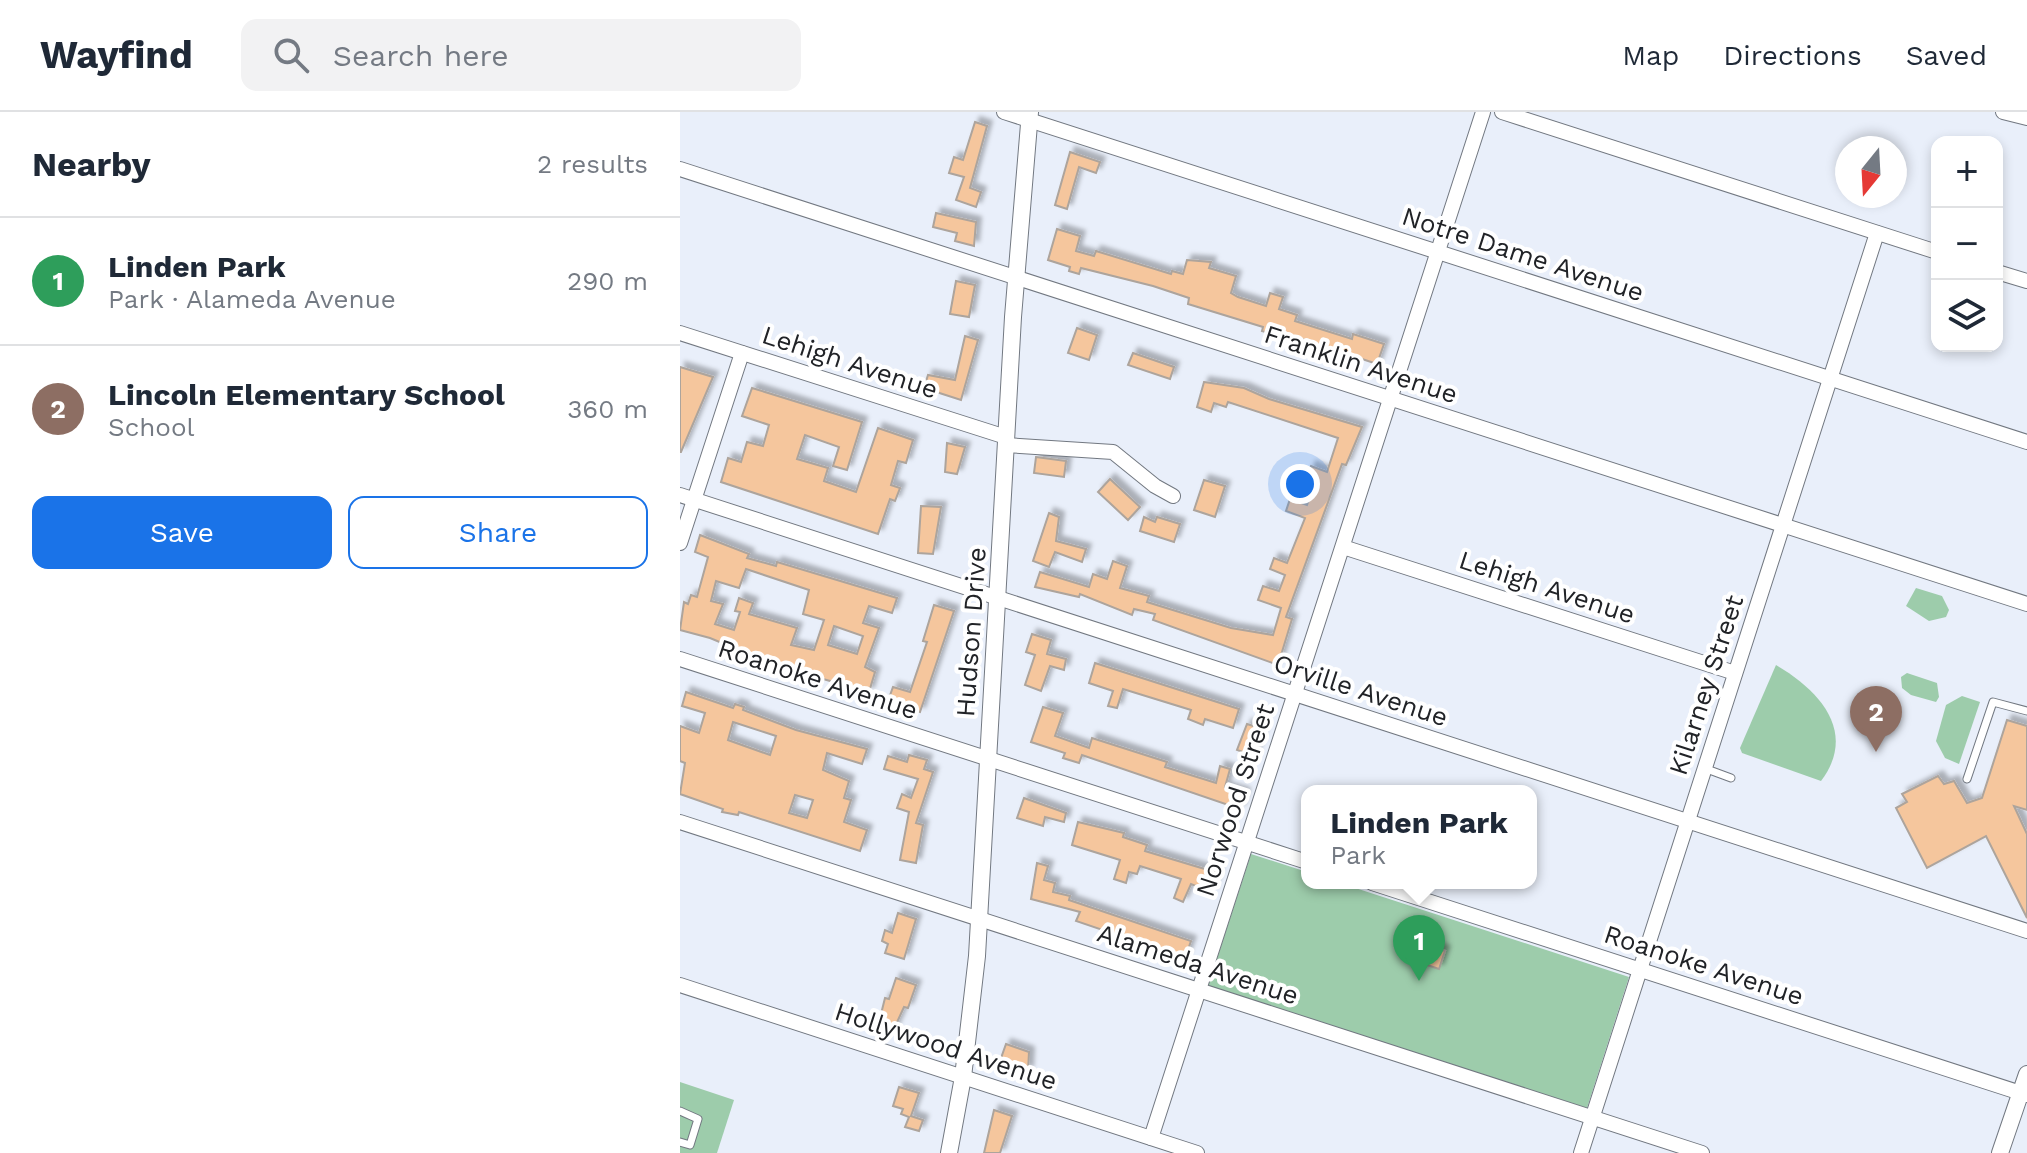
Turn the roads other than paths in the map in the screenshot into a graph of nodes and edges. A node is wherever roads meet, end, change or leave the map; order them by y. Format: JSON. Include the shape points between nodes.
{"nodes":[{"id":1,"x":1004,"y":112,"type":"edge"},
{"id":2,"x":1483,"y":112,"type":"edge"},
{"id":3,"x":1502,"y":112,"type":"edge"},
{"id":4,"x":2003,"y":112,"type":"edge"},
{"id":5,"x":1030,"y":116,"type":"edge"},
{"id":6,"x":2027,"y":118,"type":"edge"},
{"id":7,"x":680,"y":169,"type":"edge"},
{"id":8,"x":1877,"y":233,"type":"junction"},
{"id":9,"x":1931,"y":250,"type":"edge"},
{"id":10,"x":1438,"y":252,"type":"junction"},
{"id":11,"x":2003,"y":274,"type":"edge"},
{"id":12,"x":1017,"y":279,"type":"junction"},
{"id":13,"x":2027,"y":281,"type":"edge"},
{"id":14,"x":680,"y":333,"type":"edge"},
{"id":15,"x":742,"y":353,"type":"junction"},
{"id":16,"x":1831,"y":379,"type":"junction"},
{"id":17,"x":1391,"y":399,"type":"junction"},
{"id":18,"x":1005,"y":441,"type":"junction"},
{"id":19,"x":2027,"y":442,"type":"edge"},
{"id":20,"x":1173,"y":496,"type":"dead end"},
{"id":21,"x":687,"y":498,"type":"edge"},
{"id":22,"x":1784,"y":525,"type":"junction"},
{"id":23,"x":680,"y":543,"type":"edge"},
{"id":24,"x":1343,"y":547,"type":"junction"},
{"id":25,"x":998,"y":599,"type":"junction"},
{"id":26,"x":2027,"y":604,"type":"edge"},
{"id":27,"x":680,"y":659,"type":"edge"},
{"id":28,"x":1735,"y":673,"type":"junction"},
{"id":29,"x":1295,"y":694,"type":"junction"},
{"id":30,"x":2027,"y":711,"type":"edge"},
{"id":31,"x":987,"y":759,"type":"junction"},
{"id":32,"x":1704,"y":768,"type":"junction"},
{"id":33,"x":1731,"y":778,"type":"dead end"},
{"id":34,"x":1967,"y":779,"type":"dead end"},
{"id":35,"x":1688,"y":820,"type":"junction"},
{"id":36,"x":680,"y":822,"type":"edge"},
{"id":37,"x":1247,"y":843,"type":"junction"},
{"id":38,"x":1301,"y":860,"type":"edge"},
{"id":39,"x":1390,"y":889,"type":"edge"},
{"id":40,"x":977,"y":917,"type":"junction"},
{"id":41,"x":2027,"y":931,"type":"edge"},
{"id":42,"x":1640,"y":970,"type":"junction"},
{"id":43,"x":680,"y":985,"type":"edge"},
{"id":44,"x":1199,"y":989,"type":"junction"},
{"id":45,"x":2027,"y":1074,"type":"edge"},
{"id":46,"x":963,"y":1077,"type":"junction"},
{"id":47,"x":2024,"y":1094,"type":"edge"},
{"id":48,"x":680,"y":1111,"type":"edge"},
{"id":49,"x":1592,"y":1118,"type":"junction"},
{"id":50,"x":1151,"y":1138,"type":"junction"},
{"id":51,"x":680,"y":1142,"type":"edge"},
{"id":52,"x":949,"y":1153,"type":"edge"},
{"id":53,"x":1197,"y":1153,"type":"edge"},
{"id":54,"x":1581,"y":1153,"type":"edge"},
{"id":55,"x":1702,"y":1153,"type":"edge"},
{"id":56,"x":2000,"y":1153,"type":"edge"}],
"edges":[{"from":1,"to":5,"type":"street","name":"Notre Dame Avenue"},
{"from":2,"to":10,"type":"street","name":"Norwood Street"},
{"from":3,"to":8,"type":"street"},
{"from":4,"to":6,"type":"street"},
{"from":5,"to":10,"type":"street","name":"Notre Dame Avenue"},
{"from":5,"to":12,"type":"street","name":"Hudson Drive"},
{"from":7,"to":12,"type":"street","name":"Franklin Avenue"},
{"from":8,"to":9,"type":"street"},
{"from":8,"to":16,"type":"street","name":"Kilarney Street"},
{"from":10,"to":16,"type":"street","name":"Notre Dame Avenue"},
{"from":10,"to":17,"type":"street","name":"Norwood Street"},
{"from":11,"to":13,"type":"street"},
{"from":12,"to":17,"type":"street","name":"Franklin Avenue"},
{"from":12,"to":18,"type":"street","name":"Hudson Drive"},
{"from":14,"to":15,"type":"street","name":"Lehigh Avenue"},
{"from":15,"to":18,"type":"street","name":"Lehigh Avenue"},
{"from":15,"to":21,"type":"street"},
{"from":16,"to":19,"type":"street","name":"Notre Dame Avenue"},
{"from":16,"to":22,"type":"street","name":"Kilarney Street"},
{"from":17,"to":22,"type":"street","name":"Franklin Avenue"},
{"from":17,"to":24,"type":"street","name":"Norwood Street"},
{"from":18,"to":20,"type":"street","name":"Lehigh Avenue","via":[[1113,452]]},
{"from":18,"to":25,"type":"street","name":"Hudson Drive"},
{"from":21,"to":23,"type":"street"},
{"from":21,"to":25,"type":"street","name":"Orville Avenue"},
{"from":22,"to":26,"type":"street","name":"Franklin Avenue"},
{"from":22,"to":28,"type":"street","name":"Kilarney Street"},
{"from":24,"to":28,"type":"street","name":"Lehigh Avenue"},
{"from":24,"to":29,"type":"street","name":"Norwood Street"},
{"from":25,"to":29,"type":"street","name":"Orville Avenue"},
{"from":25,"to":31,"type":"street","name":"Hudson Drive"},
{"from":27,"to":31,"type":"street","name":"Roanoke Avenue"},
{"from":28,"to":32,"type":"street","name":"Kilarney Street"},
{"from":29,"to":35,"type":"street","name":"Orville Avenue"},
{"from":29,"to":37,"type":"street","name":"Norwood Street"},
{"from":30,"to":34,"type":"lane","via":[[1993,702]]},
{"from":31,"to":37,"type":"street","name":"Roanoke Avenue"},
{"from":31,"to":40,"type":"street","name":"Hudson Drive"},
{"from":32,"to":33,"type":"lane"},
{"from":32,"to":35,"type":"street","name":"Kilarney Street"},
{"from":35,"to":41,"type":"street","name":"Orville Avenue"},
{"from":35,"to":42,"type":"street","name":"Kilarney Street"},
{"from":36,"to":40,"type":"street","name":"Alameda Avenue"},
{"from":37,"to":38,"type":"street","name":"Roanoke Avenue"},
{"from":37,"to":44,"type":"street","name":"Norwood Street"},
{"from":39,"to":42,"type":"street","name":"Roanoke Avenue"},
{"from":40,"to":44,"type":"street","name":"Alameda Avenue"},
{"from":40,"to":46,"type":"street","name":"Hudson Drive"},
{"from":42,"to":47,"type":"street","name":"Roanoke Avenue"},
{"from":42,"to":49,"type":"street","name":"Kilarney Street"},
{"from":43,"to":46,"type":"street","name":"Hollywood Avenue"},
{"from":44,"to":49,"type":"street","name":"Alameda Avenue"},
{"from":44,"to":50,"type":"street","name":"Norwood Street"},
{"from":45,"to":47,"type":"street"},
{"from":46,"to":50,"type":"street","name":"Hollywood Avenue"},
{"from":46,"to":52,"type":"street","name":"Hudson Drive"},
{"from":47,"to":56,"type":"street"},
{"from":48,"to":51,"type":"lane","via":[[698,1119],[690,1145]]},
{"from":49,"to":54,"type":"street","name":"Kilarney Street"},
{"from":49,"to":55,"type":"street","name":"Alameda Avenue"},
{"from":50,"to":53,"type":"street","name":"Hollywood Avenue"}]}
